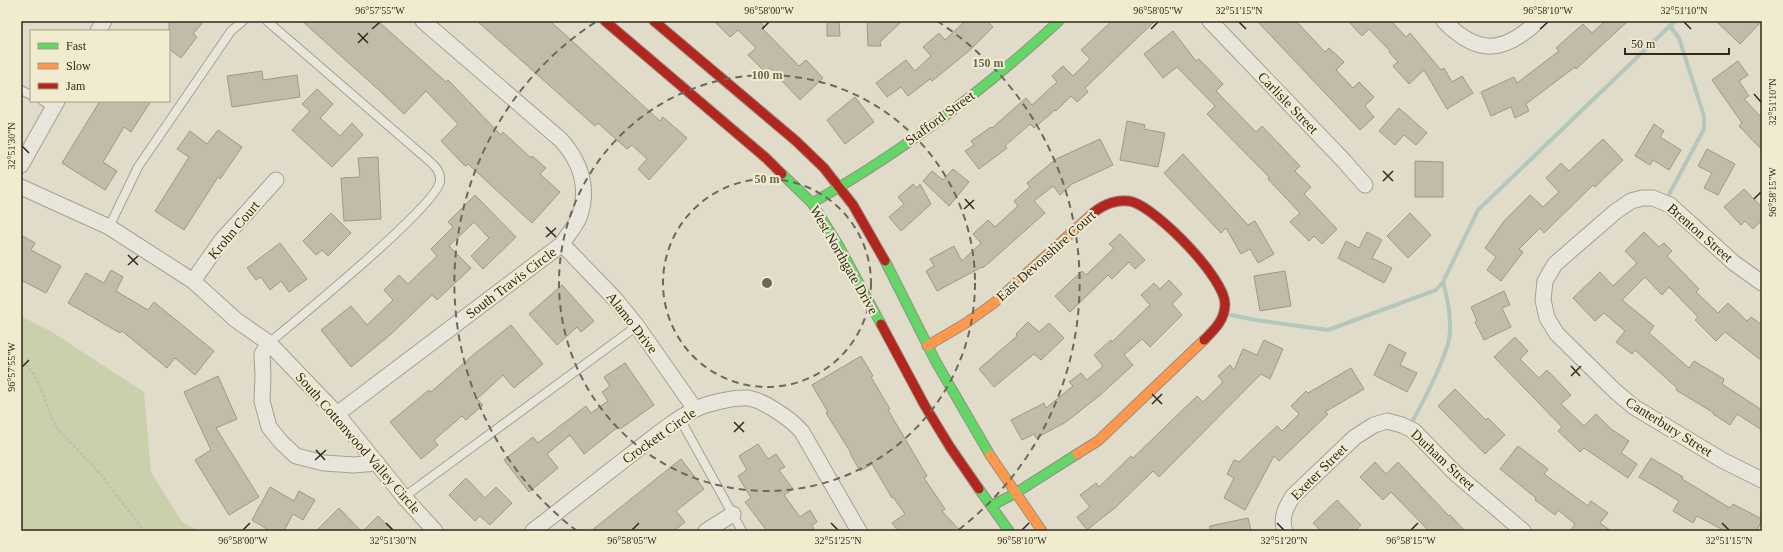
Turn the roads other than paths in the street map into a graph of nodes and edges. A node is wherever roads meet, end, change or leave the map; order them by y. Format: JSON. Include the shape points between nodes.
{"nodes":[{"id":1,"x":104,"y":21,"type":"edge"},
{"id":2,"x":243,"y":21,"type":"edge"},
{"id":3,"x":266,"y":21,"type":"edge"},
{"id":4,"x":423,"y":21,"type":"edge"},
{"id":5,"x":605,"y":21,"type":"edge"},
{"id":6,"x":654,"y":21,"type":"edge"},
{"id":7,"x":1059,"y":21,"type":"edge"},
{"id":8,"x":1210,"y":21,"type":"edge"},
{"id":9,"x":1444,"y":21,"type":"edge"},
{"id":10,"x":1538,"y":21,"type":"edge"},
{"id":11,"x":99,"y":30,"type":"edge"},
{"id":12,"x":21,"y":90,"type":"edge"},
{"id":13,"x":30,"y":94,"type":"edge"},
{"id":14,"x":51,"y":103,"type":"edge"},
{"id":15,"x":21,"y":165,"type":"edge"},
{"id":16,"x":276,"y":180,"type":"dead end"},
{"id":17,"x":1365,"y":186,"type":"dead end"},
{"id":18,"x":21,"y":187,"type":"edge"},
{"id":19,"x":841,"y":187,"type":"junction"},
{"id":20,"x":812,"y":203,"type":"junction"},
{"id":21,"x":109,"y":227,"type":"junction"},
{"id":22,"x":562,"y":244,"type":"junction"},
{"id":23,"x":193,"y":281,"type":"junction"},
{"id":24,"x":1545,"y":281,"type":"joint"},
{"id":25,"x":1762,"y":283,"type":"edge"},
{"id":26,"x":637,"y":326,"type":"junction"},
{"id":27,"x":269,"y":343,"type":"junction"},
{"id":28,"x":927,"y":346,"type":"junction"},
{"id":29,"x":695,"y":409,"type":"junction"},
{"id":30,"x":337,"y":414,"type":"junction"},
{"id":31,"x":680,"y":419,"type":"junction"},
{"id":32,"x":1354,"y":437,"type":"joint"},
{"id":33,"x":377,"y":463,"type":"junction"},
{"id":34,"x":1762,"y":480,"type":"edge"},
{"id":35,"x":1014,"y":494,"type":"junction"},
{"id":36,"x":404,"y":497,"type":"junction"},
{"id":37,"x":991,"y":506,"type":"junction"},
{"id":38,"x":733,"y":514,"type":"junction"},
{"id":39,"x":435,"y":531,"type":"edge"},
{"id":40,"x":533,"y":531,"type":"edge"},
{"id":41,"x":706,"y":531,"type":"edge"},
{"id":42,"x":742,"y":531,"type":"edge"},
{"id":43,"x":859,"y":531,"type":"edge"},
{"id":44,"x":1009,"y":531,"type":"edge"},
{"id":45,"x":1042,"y":531,"type":"edge"},
{"id":46,"x":1285,"y":531,"type":"edge"},
{"id":47,"x":1523,"y":531,"type":"edge"}],
"edges":[{"from":1,"to":11,"type":"street"},
{"from":2,"to":21,"type":"lane","via":[[231,31],[138,167]]},
{"from":3,"to":27,"type":"lane","via":[[427,159],[438,170],[440,182],[435,192],[392,239]]},
{"from":4,"to":22,"type":"street","name":"South Travis Circle","via":[[572,152],[581,172],[584,195],[580,216]]},
{"from":5,"to":20,"type":"main road","name":"West Northgate Drive","via":[[766,158]]},
{"from":6,"to":19,"type":"main road","via":[[814,158]]},
{"from":7,"to":19,"type":"main road","name":"Stafford Street","via":[[933,126]]},
{"from":8,"to":17,"type":"street","name":"Carlisle Street"},
{"from":9,"to":10,"type":"street","via":[[1463,38],[1488,47],[1515,40]]},
{"from":12,"to":13,"type":"lane"},
{"from":14,"to":15,"type":"street"},
{"from":16,"to":23,"type":"street","name":"Krohn Court","via":[[221,241]]},
{"from":18,"to":21,"type":"street","name":"South Cottonwood Valley Circle"},
{"from":19,"to":20,"type":"main road","name":"Stafford Street"},
{"from":19,"to":28,"type":"main road","via":[[869,232]]},
{"from":20,"to":37,"type":"main road","name":"West Northgate Drive","via":[[840,248],[950,447]]},
{"from":21,"to":23,"type":"street","name":"South Cottonwood Valley Circle"},
{"from":22,"to":26,"type":"street","name":"Alamo Drive","via":[[616,300]]},
{"from":22,"to":30,"type":"street","name":"South Travis Circle"},
{"from":23,"to":27,"type":"street","name":"South Cottonwood Valley Circle","via":[[236,320]]},
{"from":24,"to":25,"type":"street","name":"Brenton Street","via":[[1555,264],[1615,212],[1631,201],[1653,198],[1670,204],[1734,264]]},
{"from":24,"to":34,"type":"street","name":"Canterbury Street","via":[[1543,300],[1547,318],[1557,334],[1615,391],[1634,407],[1671,430]]},
{"from":26,"to":29,"type":"street","name":"Alamo Drive"},
{"from":26,"to":36,"type":"lane"},
{"from":27,"to":30,"type":"street","name":"South Cottonwood Valley Circle"},
{"from":27,"to":33,"type":"street","via":[[262,354],[262,401],[269,426],[281,442],[296,456],[324,463]]},
{"from":28,"to":35,"type":"main road"},
{"from":28,"to":35,"type":"main road","name":"East Devonshire Court","via":[[971,321],[1103,205],[1125,201],[1142,205],[1155,214],[1216,278],[1222,288],[1225,310],[1223,319],[1216,329],[1098,441]]},
{"from":29,"to":31,"type":"street","name":"Crockett Circle"},
{"from":29,"to":43,"type":"street","name":"Crockett Circle","via":[[744,397],[794,423],[802,432]]},
{"from":30,"to":33,"type":"street","name":"South Cottonwood Valley Circle"},
{"from":31,"to":38,"type":"lane"},
{"from":31,"to":40,"type":"street","name":"Crockett Circle"},
{"from":32,"to":46,"type":"street","name":"Exeter Street","via":[[1293,496],[1285,507]]},
{"from":32,"to":47,"type":"street","name":"Durham Street","via":[[1374,425],[1387,421],[1402,424],[1414,431],[1456,474]]},
{"from":33,"to":36,"type":"street","name":"South Cottonwood Valley Circle"},
{"from":35,"to":37,"type":"main road","name":"East Devonshire Court"},
{"from":35,"to":45,"type":"main road"},
{"from":36,"to":39,"type":"street","name":"South Cottonwood Valley Circle"},
{"from":37,"to":44,"type":"main road","name":"West Northgate Drive"},
{"from":38,"to":41,"type":"street"},
{"from":38,"to":42,"type":"lane"}]}
